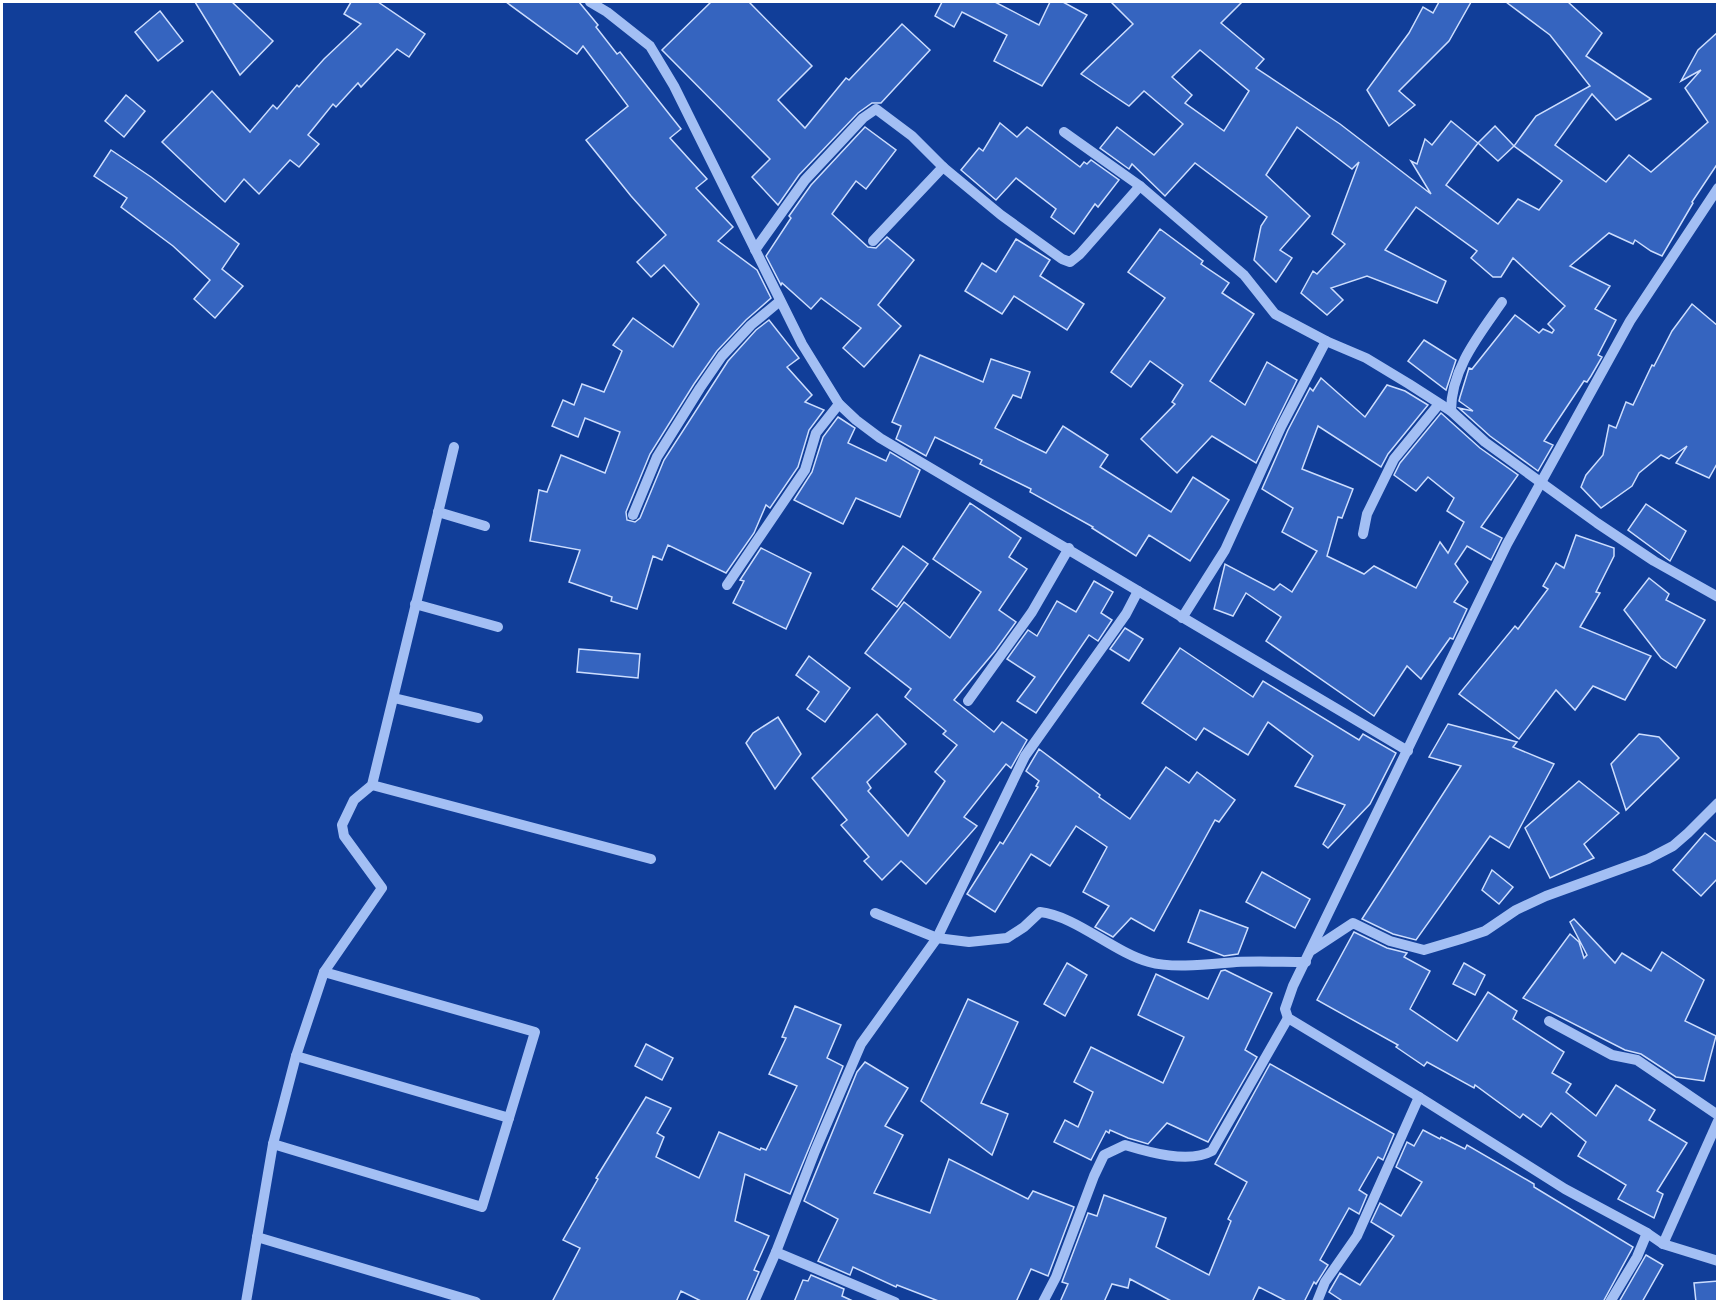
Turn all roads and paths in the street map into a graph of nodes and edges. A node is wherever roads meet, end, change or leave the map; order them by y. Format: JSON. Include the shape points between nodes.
{"nodes":[{"id":1,"x":590,"y":2,"type":"edge"},
{"id":2,"x":1064,"y":132,"type":"dead end"},
{"id":3,"x":943,"y":167,"type":"junction"},
{"id":4,"x":1140,"y":186,"type":"junction"},
{"id":5,"x":1718,"y":188,"type":"edge"},
{"id":6,"x":873,"y":241,"type":"dead end"},
{"id":7,"x":755,"y":250,"type":"junction"},
{"id":8,"x":780,"y":301,"type":"junction"},
{"id":9,"x":1502,"y":302,"type":"dead end"},
{"id":10,"x":1326,"y":340,"type":"junction"},
{"id":11,"x":839,"y":404,"type":"junction"},
{"id":12,"x":1440,"y":404,"type":"junction"},
{"id":13,"x":1451,"y":411,"type":"junction"},
{"id":14,"x":453,"y":447,"type":"dead end"},
{"id":15,"x":1542,"y":482,"type":"junction"},
{"id":16,"x":438,"y":512,"type":"junction"},
{"id":17,"x":633,"y":515,"type":"dead end"},
{"id":18,"x":485,"y":526,"type":"dead end"},
{"id":19,"x":1363,"y":534,"type":"dead end"},
{"id":20,"x":1069,"y":548,"type":"junction"},
{"id":21,"x":727,"y":585,"type":"dead end"},
{"id":22,"x":1138,"y":591,"type":"junction"},
{"id":23,"x":1718,"y":597,"type":"edge"},
{"id":24,"x":415,"y":603,"type":"junction"},
{"id":25,"x":1182,"y":618,"type":"junction"},
{"id":26,"x":498,"y":627,"type":"dead end"},
{"id":27,"x":394,"y":698,"type":"junction"},
{"id":28,"x":968,"y":701,"type":"dead end"},
{"id":29,"x":478,"y":718,"type":"dead end"},
{"id":30,"x":1408,"y":751,"type":"junction"},
{"id":31,"x":372,"y":785,"type":"junction"},
{"id":32,"x":1718,"y":803,"type":"edge"},
{"id":33,"x":651,"y":859,"type":"dead end"},
{"id":34,"x":875,"y":913,"type":"dead end"},
{"id":35,"x":937,"y":938,"type":"junction"},
{"id":36,"x":1311,"y":950,"type":"junction"},
{"id":37,"x":1306,"y":962,"type":"junction"},
{"id":38,"x":324,"y":972,"type":"junction"},
{"id":39,"x":1288,"y":1018,"type":"junction"},
{"id":40,"x":1548,"y":1021,"type":"dead end"},
{"id":41,"x":296,"y":1056,"type":"junction"},
{"id":42,"x":1419,"y":1097,"type":"junction"},
{"id":43,"x":1718,"y":1115,"type":"edge"},
{"id":44,"x":509,"y":1118,"type":"junction"},
{"id":45,"x":1718,"y":1121,"type":"edge"},
{"id":46,"x":273,"y":1144,"type":"junction"},
{"id":47,"x":1647,"y":1233,"type":"junction"},
{"id":48,"x":257,"y":1237,"type":"junction"},
{"id":49,"x":1663,"y":1244,"type":"junction"},
{"id":50,"x":776,"y":1252,"type":"junction"},
{"id":51,"x":1718,"y":1261,"type":"edge"},
{"id":52,"x":246,"y":1302,"type":"edge"},
{"id":53,"x":476,"y":1302,"type":"edge"},
{"id":54,"x":754,"y":1302,"type":"edge"},
{"id":55,"x":895,"y":1302,"type":"edge"},
{"id":56,"x":1043,"y":1302,"type":"edge"},
{"id":57,"x":1317,"y":1302,"type":"edge"},
{"id":58,"x":1610,"y":1302,"type":"edge"}],
"edges":[{"from":1,"to":7,"type":"street","via":[[650,46],[674,86]]},
{"from":2,"to":4,"type":"street"},
{"from":3,"to":4,"type":"street","via":[[1001,215],[1070,262]]},
{"from":3,"to":6,"type":"street"},
{"from":3,"to":7,"type":"street","via":[[912,136],[876,109],[805,180]]},
{"from":4,"to":10,"type":"street","via":[[1244,275],[1275,314]]},
{"from":5,"to":15,"type":"street","via":[[1630,321]]},
{"from":7,"to":8,"type":"street"},
{"from":8,"to":11,"type":"street"},
{"from":8,"to":17,"type":"street","via":[[722,356],[700,387],[657,457]]},
{"from":9,"to":13,"type":"street","via":[[1475,340],[1454,382]]},
{"from":10,"to":12,"type":"street","via":[[1366,358]]},
{"from":10,"to":25,"type":"street","via":[[1225,550]]},
{"from":11,"to":20,"type":"street","via":[[880,438]]},
{"from":11,"to":21,"type":"street","via":[[816,433],[805,470]]},
{"from":12,"to":13,"type":"street"},
{"from":12,"to":19,"type":"street","via":[[1394,459],[1367,514]]},
{"from":13,"to":15,"type":"street","via":[[1485,442]]},
{"from":14,"to":16,"type":"street"},
{"from":15,"to":23,"type":"street","via":[[1654,561]]},
{"from":15,"to":30,"type":"street","via":[[1507,544]]},
{"from":16,"to":18,"type":"street"},
{"from":16,"to":24,"type":"street"},
{"from":20,"to":22,"type":"street"},
{"from":20,"to":28,"type":"street","via":[[1032,612]]},
{"from":22,"to":25,"type":"street"},
{"from":22,"to":35,"type":"street","via":[[1126,614],[1025,756]]},
{"from":24,"to":26,"type":"street"},
{"from":24,"to":27,"type":"street"},
{"from":25,"to":30,"type":"street"},
{"from":27,"to":29,"type":"street"},
{"from":27,"to":31,"type":"street"},
{"from":30,"to":36,"type":"street"},
{"from":31,"to":33,"type":"street"},
{"from":31,"to":38,"type":"street","via":[[354,800],[342,825],[344,836],[382,888]]},
{"from":32,"to":36,"type":"street","via":[[1664,850],[1546,896],[1485,931],[1424,950],[1390,941],[1353,923]]},
{"from":34,"to":35,"type":"street"},
{"from":35,"to":37,"type":"street","via":[[969,942],[1007,938],[1040,912],[1062,918],[1150,963]]},
{"from":35,"to":50,"type":"street","via":[[861,1044]]},
{"from":36,"to":37,"type":"street"},
{"from":37,"to":39,"type":"street","via":[[1285,1009]]},
{"from":38,"to":41,"type":"street"},
{"from":38,"to":44,"type":"street","via":[[535,1032]]},
{"from":39,"to":42,"type":"street"},
{"from":39,"to":56,"type":"street","via":[[1212,1151],[1187,1156],[1152,1153],[1125,1145],[1104,1155]]},
{"from":40,"to":43,"type":"street","via":[[1612,1055],[1637,1060]]},
{"from":41,"to":44,"type":"street"},
{"from":41,"to":46,"type":"street"},
{"from":42,"to":47,"type":"street","via":[[1565,1189]]},
{"from":42,"to":57,"type":"street","via":[[1357,1236],[1325,1281]]},
{"from":44,"to":46,"type":"street","via":[[482,1207]]},
{"from":45,"to":49,"type":"street"},
{"from":46,"to":48,"type":"street"},
{"from":47,"to":49,"type":"street"},
{"from":47,"to":58,"type":"street"},
{"from":48,"to":52,"type":"street"},
{"from":48,"to":53,"type":"street"},
{"from":49,"to":51,"type":"street"},
{"from":50,"to":54,"type":"street"},
{"from":50,"to":55,"type":"street"}]}
